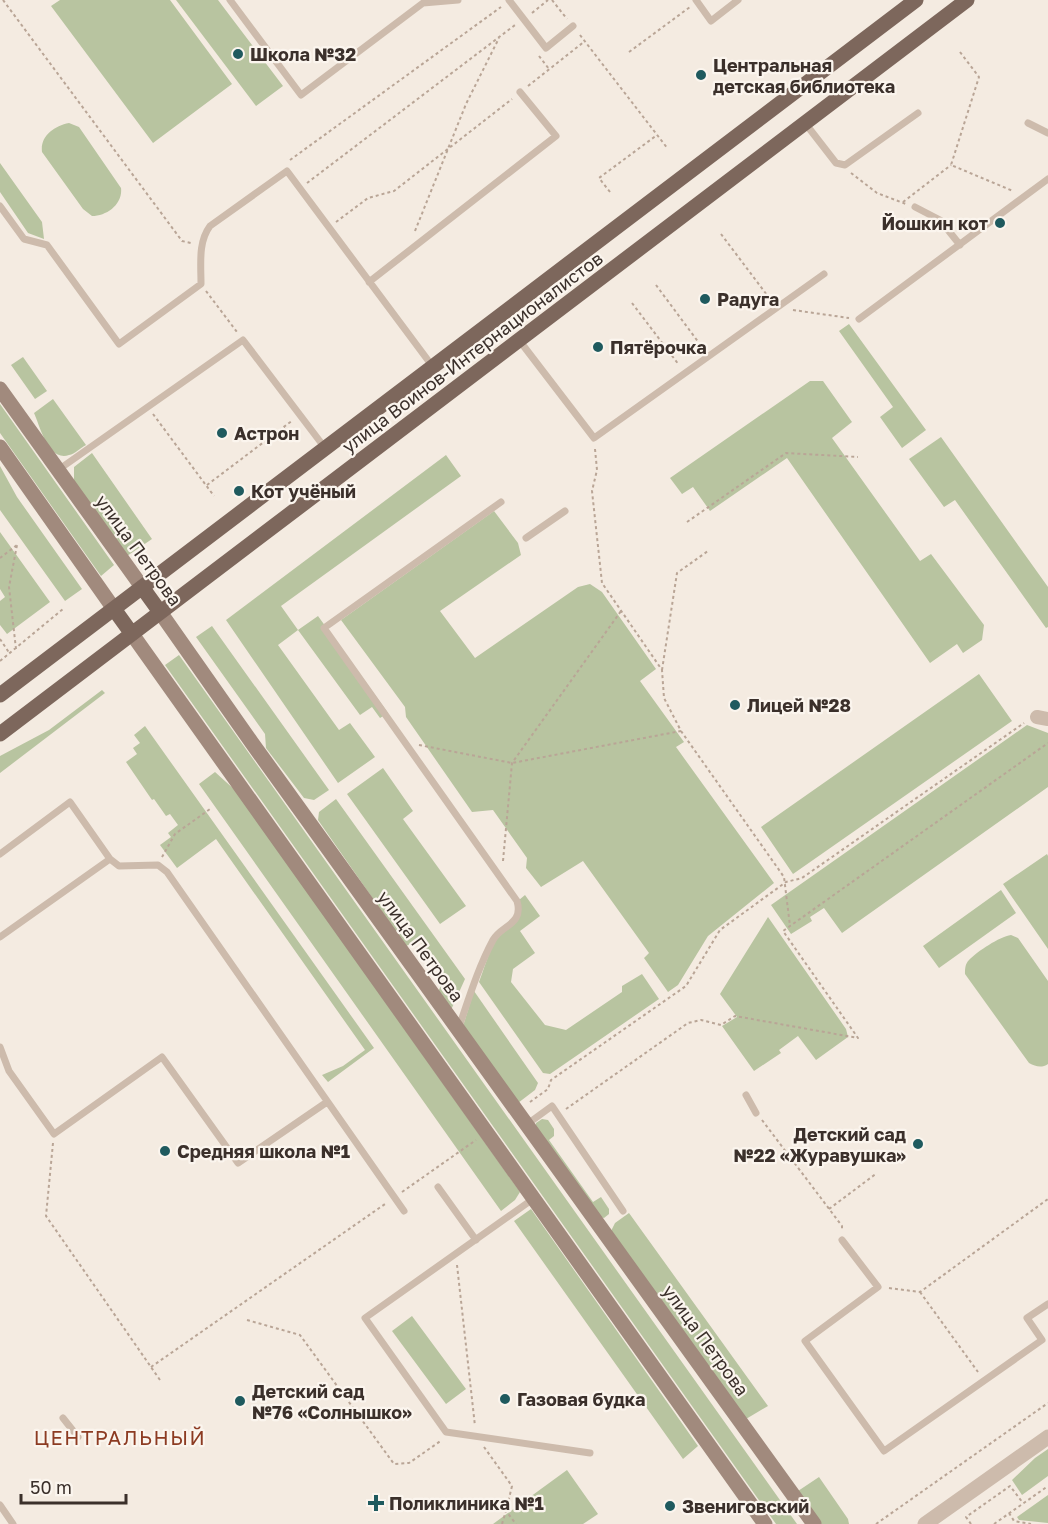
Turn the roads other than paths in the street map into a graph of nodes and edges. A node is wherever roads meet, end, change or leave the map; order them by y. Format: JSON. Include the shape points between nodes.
{"nodes":[{"id":1,"x":230,"y":0,"type":"edge"},
{"id":2,"x":458,"y":0,"type":"edge"},
{"id":3,"x":509,"y":0,"type":"edge"},
{"id":4,"x":738,"y":0,"type":"edge"},
{"id":5,"x":916,"y":0,"type":"edge"},
{"id":6,"x":968,"y":0,"type":"edge"},
{"id":7,"x":422,"y":1,"type":"edge"},
{"id":8,"x":697,"y":1,"type":"edge"},
{"id":9,"x":573,"y":26,"type":"road end"},
{"id":10,"x":520,"y":92,"type":"road end"},
{"id":11,"x":918,"y":113,"type":"dead end"},
{"id":12,"x":805,"y":123,"type":"junction"},
{"id":13,"x":1028,"y":123,"type":"dead end"},
{"id":14,"x":1048,"y":133,"type":"edge"},
{"id":15,"x":1048,"y":179,"type":"edge"},
{"id":16,"x":0,"y":206,"type":"edge"},
{"id":17,"x":915,"y":207,"type":"road end"},
{"id":18,"x":8,"y":216,"type":"junction"},
{"id":19,"x":0,"y":222,"type":"edge"},
{"id":20,"x":960,"y":245,"type":"junction"},
{"id":21,"x":824,"y":274,"type":"dead end"},
{"id":22,"x":369,"y":282,"type":"junction"},
{"id":23,"x":859,"y":319,"type":"dead end"},
{"id":24,"x":519,"y":340,"type":"junction"},
{"id":25,"x":433,"y":367,"type":"junction"},
{"id":26,"x":0,"y":389,"type":"edge"},
{"id":27,"x":0,"y":447,"type":"edge"},
{"id":28,"x":325,"y":448,"type":"junction"},
{"id":29,"x":58,"y":470,"type":"junction"},
{"id":30,"x":501,"y":502,"type":"dead end"},
{"id":31,"x":566,"y":511,"type":"dead end"},
{"id":32,"x":526,"y":538,"type":"dead end"},
{"id":33,"x":142,"y":587,"type":"junction"},
{"id":34,"x":114,"y":609,"type":"junction"},
{"id":35,"x":160,"y":612,"type":"junction"},
{"id":36,"x":132,"y":634,"type":"junction"},
{"id":37,"x":0,"y":695,"type":"edge"},
{"id":38,"x":0,"y":734,"type":"edge"},
{"id":39,"x":0,"y":854,"type":"edge"},
{"id":40,"x":110,"y":859,"type":"junction"},
{"id":41,"x":0,"y":937,"type":"edge"},
{"id":42,"x":458,"y":1030,"type":"junction"},
{"id":43,"x":0,"y":1047,"type":"edge"},
{"id":44,"x":746,"y":1095,"type":"dead end"},
{"id":45,"x":327,"y":1102,"type":"junction"},
{"id":46,"x":756,"y":1113,"type":"road end"},
{"id":47,"x":526,"y":1125,"type":"junction"},
{"id":48,"x":438,"y":1187,"type":"dead end"},
{"id":49,"x":533,"y":1199,"type":"junction"},
{"id":50,"x":404,"y":1211,"type":"dead end"},
{"id":51,"x":623,"y":1211,"type":"dead end"},
{"id":52,"x":476,"y":1240,"type":"junction"},
{"id":53,"x":842,"y":1240,"type":"road end"},
{"id":54,"x":1048,"y":1304,"type":"edge"},
{"id":55,"x":63,"y":1418,"type":"dead end"},
{"id":56,"x":78,"y":1437,"type":"dead end"},
{"id":57,"x":1048,"y":1437,"type":"edge"},
{"id":58,"x":591,"y":1453,"type":"dead end"},
{"id":59,"x":0,"y":1505,"type":"edge"},
{"id":60,"x":13,"y":1524,"type":"edge"},
{"id":61,"x":765,"y":1524,"type":"edge"},
{"id":62,"x":814,"y":1524,"type":"edge"},
{"id":63,"x":925,"y":1524,"type":"edge"}],
"edges":[{"from":1,"to":7,"type":"lane","via":[[301,95]]},
{"from":2,"to":7,"type":"lane"},
{"from":3,"to":9,"type":"lane","via":[[546,48]]},
{"from":4,"to":8,"type":"lane","via":[[711,21]]},
{"from":5,"to":25,"type":"main road","name":"улица Воинов-Интернационалистов"},
{"from":6,"to":12,"type":"main road","name":"улица Воинов-Интернационалистов"},
{"from":10,"to":22,"type":"lane","via":[[556,136]]},
{"from":11,"to":12,"type":"lane","via":[[842,166]]},
{"from":12,"to":24,"type":"main road","name":"улица Воинов-Интернационалистов"},
{"from":13,"to":14,"type":"lane"},
{"from":15,"to":20,"type":"lane"},
{"from":16,"to":18,"type":"lane"},
{"from":17,"to":20,"type":"lane","via":[[940,220]]},
{"from":18,"to":19,"type":"lane"},
{"from":18,"to":22,"type":"lane","via":[[24,239],[47,245],[119,344],[201,284],[202,244],[210,226],[286,171]]},
{"from":20,"to":23,"type":"lane"},
{"from":21,"to":24,"type":"lane","via":[[594,438]]},
{"from":22,"to":25,"type":"lane"},
{"from":24,"to":35,"type":"main road","name":"улица Воинов-Интернационалистов"},
{"from":25,"to":28,"type":"main road","name":"улица Воинов-Интернационалистов"},
{"from":26,"to":29,"type":"main road","name":"улица Петрова"},
{"from":27,"to":34,"type":"main road"},
{"from":28,"to":29,"type":"lane","via":[[243,340]]},
{"from":28,"to":33,"type":"main road","name":"улица Воинов-Интернационалистов"},
{"from":29,"to":33,"type":"main road","name":"улица Петрова"},
{"from":30,"to":42,"type":"lane","via":[[324,628],[517,900],[519,908],[513,924],[494,938]]},
{"from":31,"to":32,"type":"lane"},
{"from":33,"to":34,"type":"main road","name":"улица Воинов-Интернационалистов"},
{"from":33,"to":35,"type":"main road","name":"улица Петрова"},
{"from":34,"to":36,"type":"main road"},
{"from":34,"to":37,"type":"main road","name":"улица Воинов-Интернационалистов"},
{"from":35,"to":36,"type":"main road","name":"улица Воинов-Интернационалистов"},
{"from":35,"to":42,"type":"main road","name":"улица Петрова"},
{"from":36,"to":38,"type":"main road","name":"улица Воинов-Интернационалистов"},
{"from":36,"to":49,"type":"main road"},
{"from":39,"to":40,"type":"lane","via":[[70,802]]},
{"from":40,"to":41,"type":"lane"},
{"from":40,"to":45,"type":"lane","via":[[118,866],[158,865],[167,872]]},
{"from":42,"to":47,"type":"main road","name":"улица Петрова"},
{"from":43,"to":45,"type":"lane","via":[[9,1071],[54,1134],[162,1057],[238,1163]]},
{"from":44,"to":46,"type":"lane"},
{"from":45,"to":50,"type":"lane"},
{"from":47,"to":51,"type":"lane","via":[[552,1106]]},
{"from":47,"to":62,"type":"main road","name":"улица Петрова"},
{"from":48,"to":52,"type":"lane"},
{"from":49,"to":52,"type":"lane"},
{"from":49,"to":61,"type":"main road"},
{"from":52,"to":58,"type":"lane","via":[[365,1318],[446,1432]]},
{"from":53,"to":54,"type":"lane","via":[[878,1287],[805,1341],[884,1451],[1042,1340],[1027,1318]]},
{"from":55,"to":56,"type":"lane"},
{"from":57,"to":63,"type":"street"},
{"from":59,"to":60,"type":"lane"}]}
